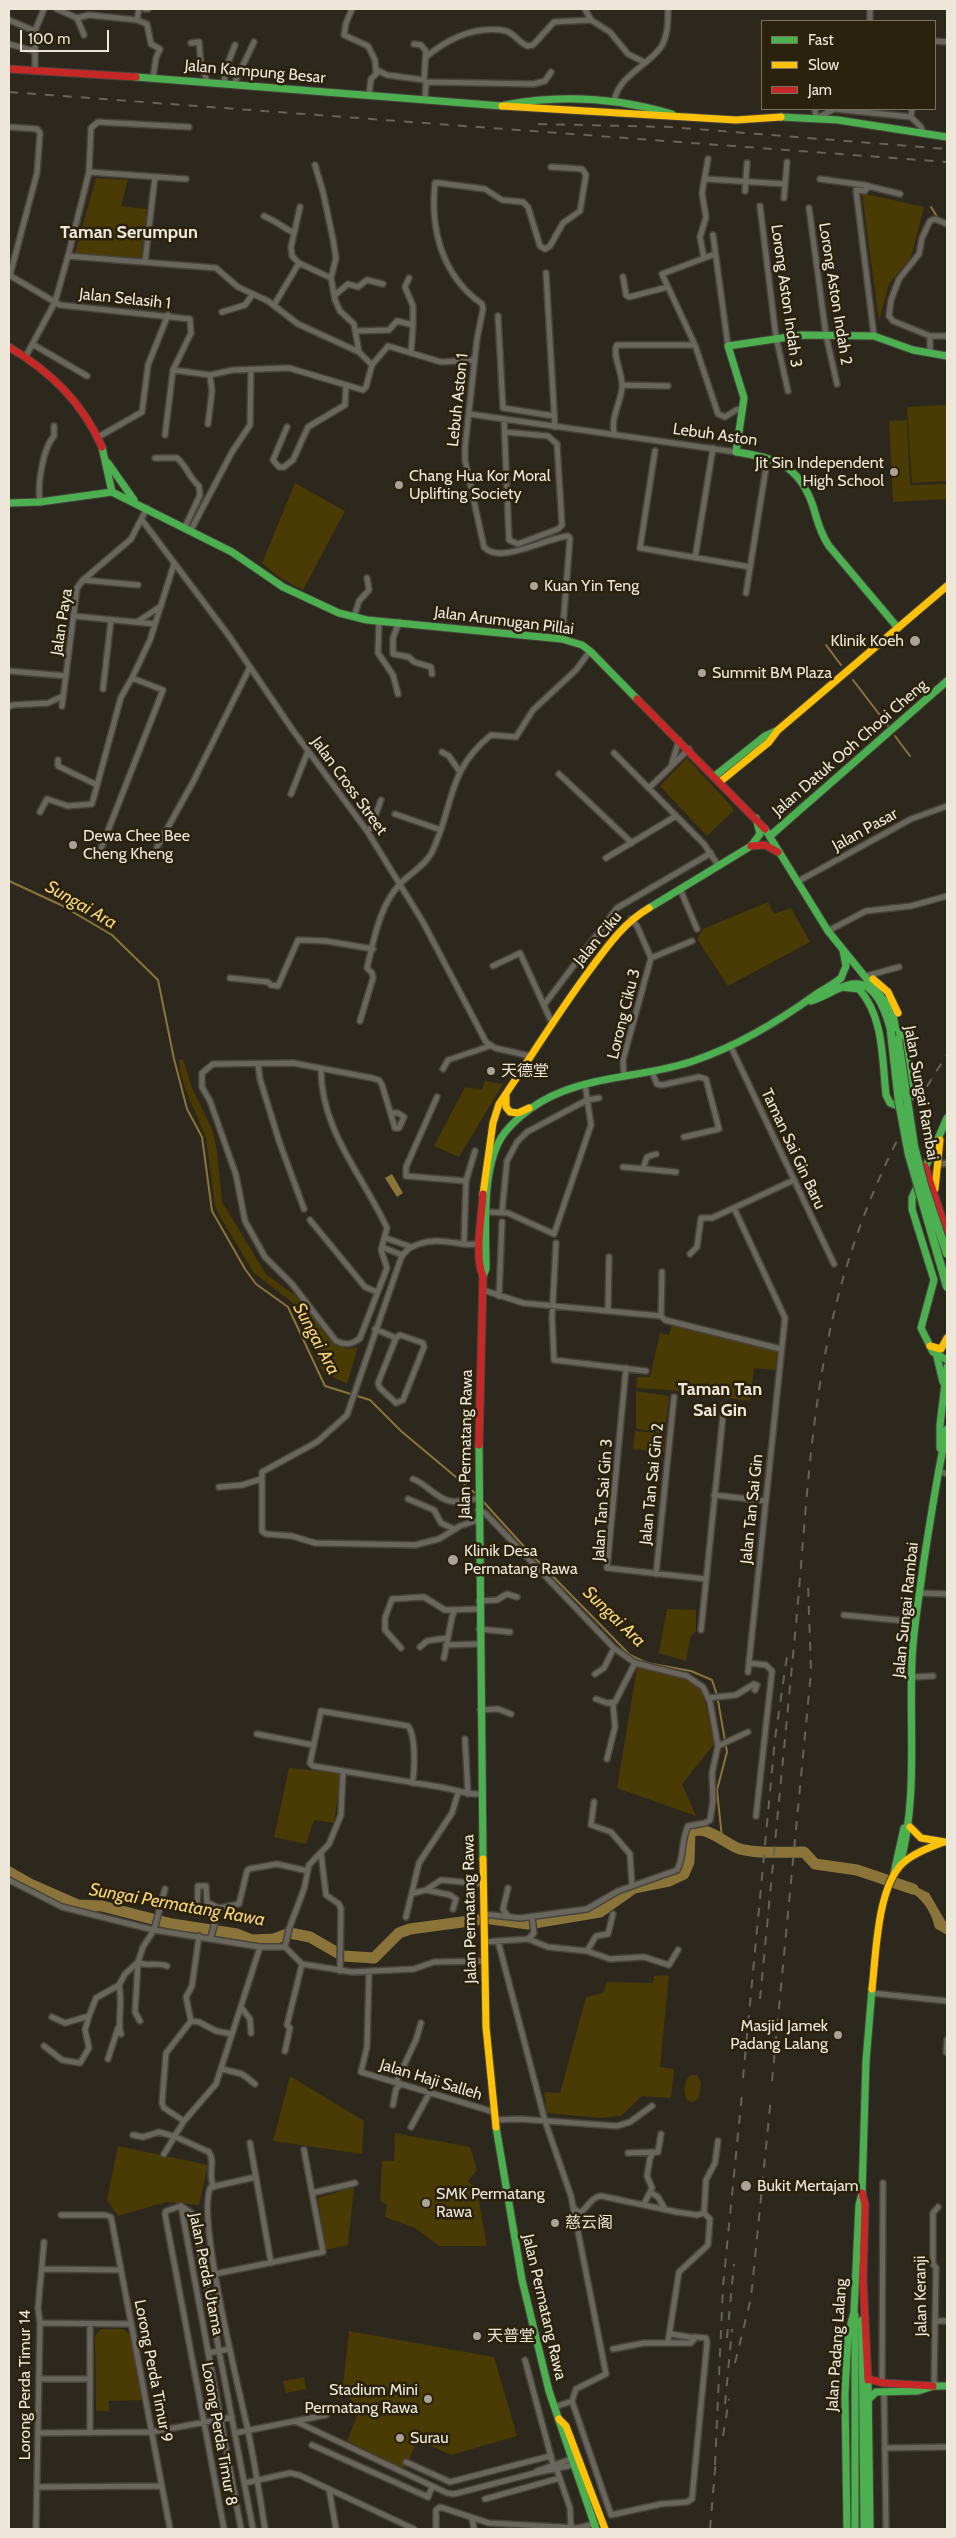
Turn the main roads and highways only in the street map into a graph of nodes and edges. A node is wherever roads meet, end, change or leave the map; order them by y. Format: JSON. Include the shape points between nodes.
{"nodes":[{"id":1,"x":9,"y":69,"type":"edge"},
{"id":2,"x":498,"y":106,"type":"junction"},
{"id":3,"x":679,"y":117,"type":"junction"},
{"id":4,"x":947,"y":137,"type":"edge"},
{"id":5,"x":9,"y":346,"type":"edge"},
{"id":6,"x":947,"y":356,"type":"edge"},
{"id":7,"x":108,"y":463,"type":"junction"},
{"id":8,"x":112,"y":492,"type":"junction"},
{"id":9,"x":9,"y":503,"type":"edge"},
{"id":10,"x":137,"y":503,"type":"junction"},
{"id":11,"x":947,"y":586,"type":"edge"},
{"id":12,"x":898,"y":628,"type":"junction"},
{"id":13,"x":947,"y":681,"type":"edge"},
{"id":14,"x":719,"y":778,"type":"junction"},
{"id":15,"x":756,"y":818,"type":"junction"},
{"id":16,"x":770,"y":836,"type":"junction"},
{"id":17,"x":751,"y":846,"type":"junction"},
{"id":18,"x":780,"y":854,"type":"junction"},
{"id":19,"x":843,"y":950,"type":"junction"},
{"id":20,"x":866,"y":976,"type":"junction"},
{"id":21,"x":841,"y":987,"type":"junction"},
{"id":22,"x":809,"y":1001,"type":"junction"},
{"id":23,"x":884,"y":1002,"type":"junction"},
{"id":24,"x":507,"y":1091,"type":"junction"},
{"id":25,"x":537,"y":1106,"type":"junction"},
{"id":26,"x":947,"y":1118,"type":"edge"},
{"id":27,"x":942,"y":1130,"type":"junction"},
{"id":28,"x":491,"y":1135,"type":"junction"},
{"id":29,"x":503,"y":1135,"type":"junction"},
{"id":30,"x":926,"y":1166,"type":"junction"},
{"id":31,"x":934,"y":1194,"type":"junction"},
{"id":32,"x":947,"y":1234,"type":"edge"},
{"id":33,"x":483,"y":1241,"type":"junction"},
{"id":34,"x":947,"y":1254,"type":"edge"},
{"id":35,"x":947,"y":1287,"type":"edge"},
{"id":36,"x":947,"y":1338,"type":"edge"},
{"id":37,"x":927,"y":1344,"type":"junction"},
{"id":38,"x":937,"y":1357,"type":"junction"},
{"id":39,"x":947,"y":1360,"type":"edge"},
{"id":40,"x":947,"y":1367,"type":"edge"},
{"id":41,"x":943,"y":1402,"type":"junction"},
{"id":42,"x":947,"y":1430,"type":"edge"},
{"id":43,"x":940,"y":1455,"type":"junction"},
{"id":44,"x":911,"y":1800,"type":"junction"},
{"id":45,"x":910,"y":1827,"type":"junction"},
{"id":46,"x":902,"y":1838,"type":"joint"},
{"id":47,"x":946,"y":1842,"type":"edge"},
{"id":48,"x":900,"y":1866,"type":"junction"},
{"id":49,"x":894,"y":1874,"type":"junction"},
{"id":50,"x":862,"y":2193,"type":"junction"},
{"id":51,"x":854,"y":2312,"type":"junction"},
{"id":52,"x":862,"y":2377,"type":"junction"},
{"id":53,"x":934,"y":2386,"type":"junction"},
{"id":54,"x":947,"y":2386,"type":"edge"},
{"id":55,"x":869,"y":2399,"type":"junction"},
{"id":56,"x":561,"y":2420,"type":"junction"},
{"id":57,"x":595,"y":2527,"type":"edge"},
{"id":58,"x":605,"y":2529,"type":"edge"},
{"id":59,"x":847,"y":2529,"type":"edge"},
{"id":60,"x":855,"y":2529,"type":"edge"},
{"id":61,"x":864,"y":2529,"type":"edge"},
{"id":62,"x":870,"y":2529,"type":"edge"}],
"edges":[{"from":1,"to":2,"type":"main road","name":"Jalan Kampung Besar","via":[[207,81]]},
{"from":2,"to":3,"type":"main road","name":"Jalan Kampung Besar"},
{"from":2,"to":3,"type":"main road","name":"Jalan Kampung Besar","via":[[527,100],[614,102],[654,108]]},
{"from":3,"to":4,"type":"main road","name":"Jalan Kampung Besar","via":[[736,120],[816,118]]},
{"from":5,"to":7,"type":"main road","via":[[26,356],[74,398],[100,436]]},
{"from":6,"to":12,"type":"main road","name":"Lebuh Aston","via":[[902,347],[874,336],[776,338],[728,346],[744,398],[736,452],[766,456],[798,474],[808,489],[828,544]]},
{"from":7,"to":8,"type":"main road"},
{"from":7,"to":10,"type":"main road"},
{"from":8,"to":9,"type":"main road"},
{"from":8,"to":10,"type":"main road","name":"Jalan Arumugan Pillai"},
{"from":10,"to":14,"type":"main road","name":"Jalan Arumugan Pillai","via":[[232,552],[284,587],[319,605],[354,617],[562,639],[582,645]]},
{"from":11,"to":12,"type":"main road"},
{"from":12,"to":14,"type":"main road","via":[[778,730],[765,736]]},
{"from":13,"to":16,"type":"main road","name":"Jalan Datuk Ooh Chooi Cheng"},
{"from":14,"to":15,"type":"main road","name":"Jalan Arumugan Pillai"},
{"from":15,"to":16,"type":"main road","name":"Jalan Arumugan Pillai"},
{"from":15,"to":17,"type":"main road","via":[[760,834]]},
{"from":16,"to":18,"type":"main road","name":"Jalan Arumugan Pillai"},
{"from":17,"to":18,"type":"main road","via":[[765,845]]},
{"from":17,"to":24,"type":"main road","name":"Jalan Ciku","via":[[631,919],[552,1024]]},
{"from":18,"to":19,"type":"main road","name":"Jalan Arumugan Pillai"},
{"from":19,"to":20,"type":"main road","name":"Jalan Sungai Rambai"},
{"from":19,"to":22,"type":"main road","via":[[846,961],[844,974]]},
{"from":20,"to":21,"type":"main road","via":[[882,985],[897,1011],[911,1085],[909,1100],[902,1105],[890,1103],[886,1095],[873,1008],[858,990]]},
{"from":20,"to":23,"type":"main road","name":"Jalan Sungai Rambai"},
{"from":21,"to":22,"type":"main road"},
{"from":21,"to":23,"type":"main road","via":[[861,984]]},
{"from":22,"to":25,"type":"main road","via":[[695,1061],[585,1084]]},
{"from":23,"to":34,"type":"main road","name":"Jalan Sungai Rambai","bridge":true,"via":[[896,1024],[914,1146]]},
{"from":23,"to":35,"type":"main road","name":"Jalan Sungai Rambai","bridge":true,"via":[[907,1148]]},
{"from":24,"to":25,"type":"main road","via":[[505,1102],[510,1112],[518,1113]]},
{"from":24,"to":28,"type":"main road","name":"Jalan Permatang Rawa","via":[[494,1118]]},
{"from":25,"to":29,"type":"main road"},
{"from":26,"to":27,"type":"main road"},
{"from":27,"to":30,"type":"main road"},
{"from":27,"to":31,"type":"main road"},
{"from":28,"to":29,"type":"main road","via":[[499,1126],[504,1128]]},
{"from":28,"to":33,"type":"main road","name":"Jalan Permatang Rawa","via":[[483,1188]]},
{"from":29,"to":33,"type":"main road","name":"Jalan Permatang Rawa","via":[[492,1160]]},
{"from":30,"to":31,"type":"main road","name":"Jalan Sungai Rambai"},
{"from":30,"to":37,"type":"main road","via":[[911,1203],[934,1280],[920,1318],[921,1332]]},
{"from":31,"to":32,"type":"main road","name":"Jalan Sungai Rambai"},
{"from":33,"to":56,"type":"main road","name":"Jalan Permatang Rawa","via":[[478,1520],[486,2027],[494,2116],[522,2280]]},
{"from":36,"to":37,"type":"main road","via":[[939,1350]]},
{"from":37,"to":38,"type":"main road"},
{"from":38,"to":39,"type":"main road"},
{"from":38,"to":41,"type":"main road"},
{"from":40,"to":41,"type":"main road","name":"Jalan Sungai Rambai"},
{"from":41,"to":43,"type":"main road","name":"Jalan Sungai Rambai"},
{"from":42,"to":43,"type":"main road","name":"Jalan Sungai Rambai"},
{"from":43,"to":44,"type":"main road","name":"Jalan Sungai Rambai","via":[[916,1622]]},
{"from":44,"to":45,"type":"main road","name":"Jalan Sungai Rambai"},
{"from":44,"to":46,"type":"main road","name":"Jalan Sungai Rambai"},
{"from":45,"to":47,"type":"main road","via":[[921,1838]]},
{"from":45,"to":48,"type":"main road","name":"Jalan Sungai Rambai"},
{"from":46,"to":49,"type":"main road","name":"Jalan Padang Lalang"},
{"from":47,"to":48,"type":"main road","name":"Jalan Padang Lalang","via":[[917,1853]]},
{"from":48,"to":49,"type":"main road","name":"Jalan Padang Lalang"},
{"from":49,"to":50,"type":"main road","name":"Jalan Padang Lalang","via":[[889,1885],[871,1993]]},
{"from":50,"to":51,"type":"main road","name":"Jalan Padang Lalang"},
{"from":50,"to":52,"type":"main road","name":"Jalan Padang Lalang","via":[[865,2204]]},
{"from":51,"to":52,"type":"main road"},
{"from":51,"to":59,"type":"main road","name":"Jalan Padang Lalang","via":[[848,2335],[845,2394]]},
{"from":52,"to":53,"type":"main road","via":[[882,2383]]},
{"from":52,"to":55,"type":"main road","name":"Jalan Padang Lalang"},
{"from":52,"to":60,"type":"main road"},
{"from":52,"to":61,"type":"main road"},
{"from":53,"to":54,"type":"main road"},
{"from":53,"to":55,"type":"main road","via":[[918,2391],[873,2393]]},
{"from":55,"to":62,"type":"main road","name":"Jalan Padang Lalang"},
{"from":56,"to":57,"type":"main road","name":"Jalan Permatang Rawa"},
{"from":56,"to":58,"type":"main road"}]}
